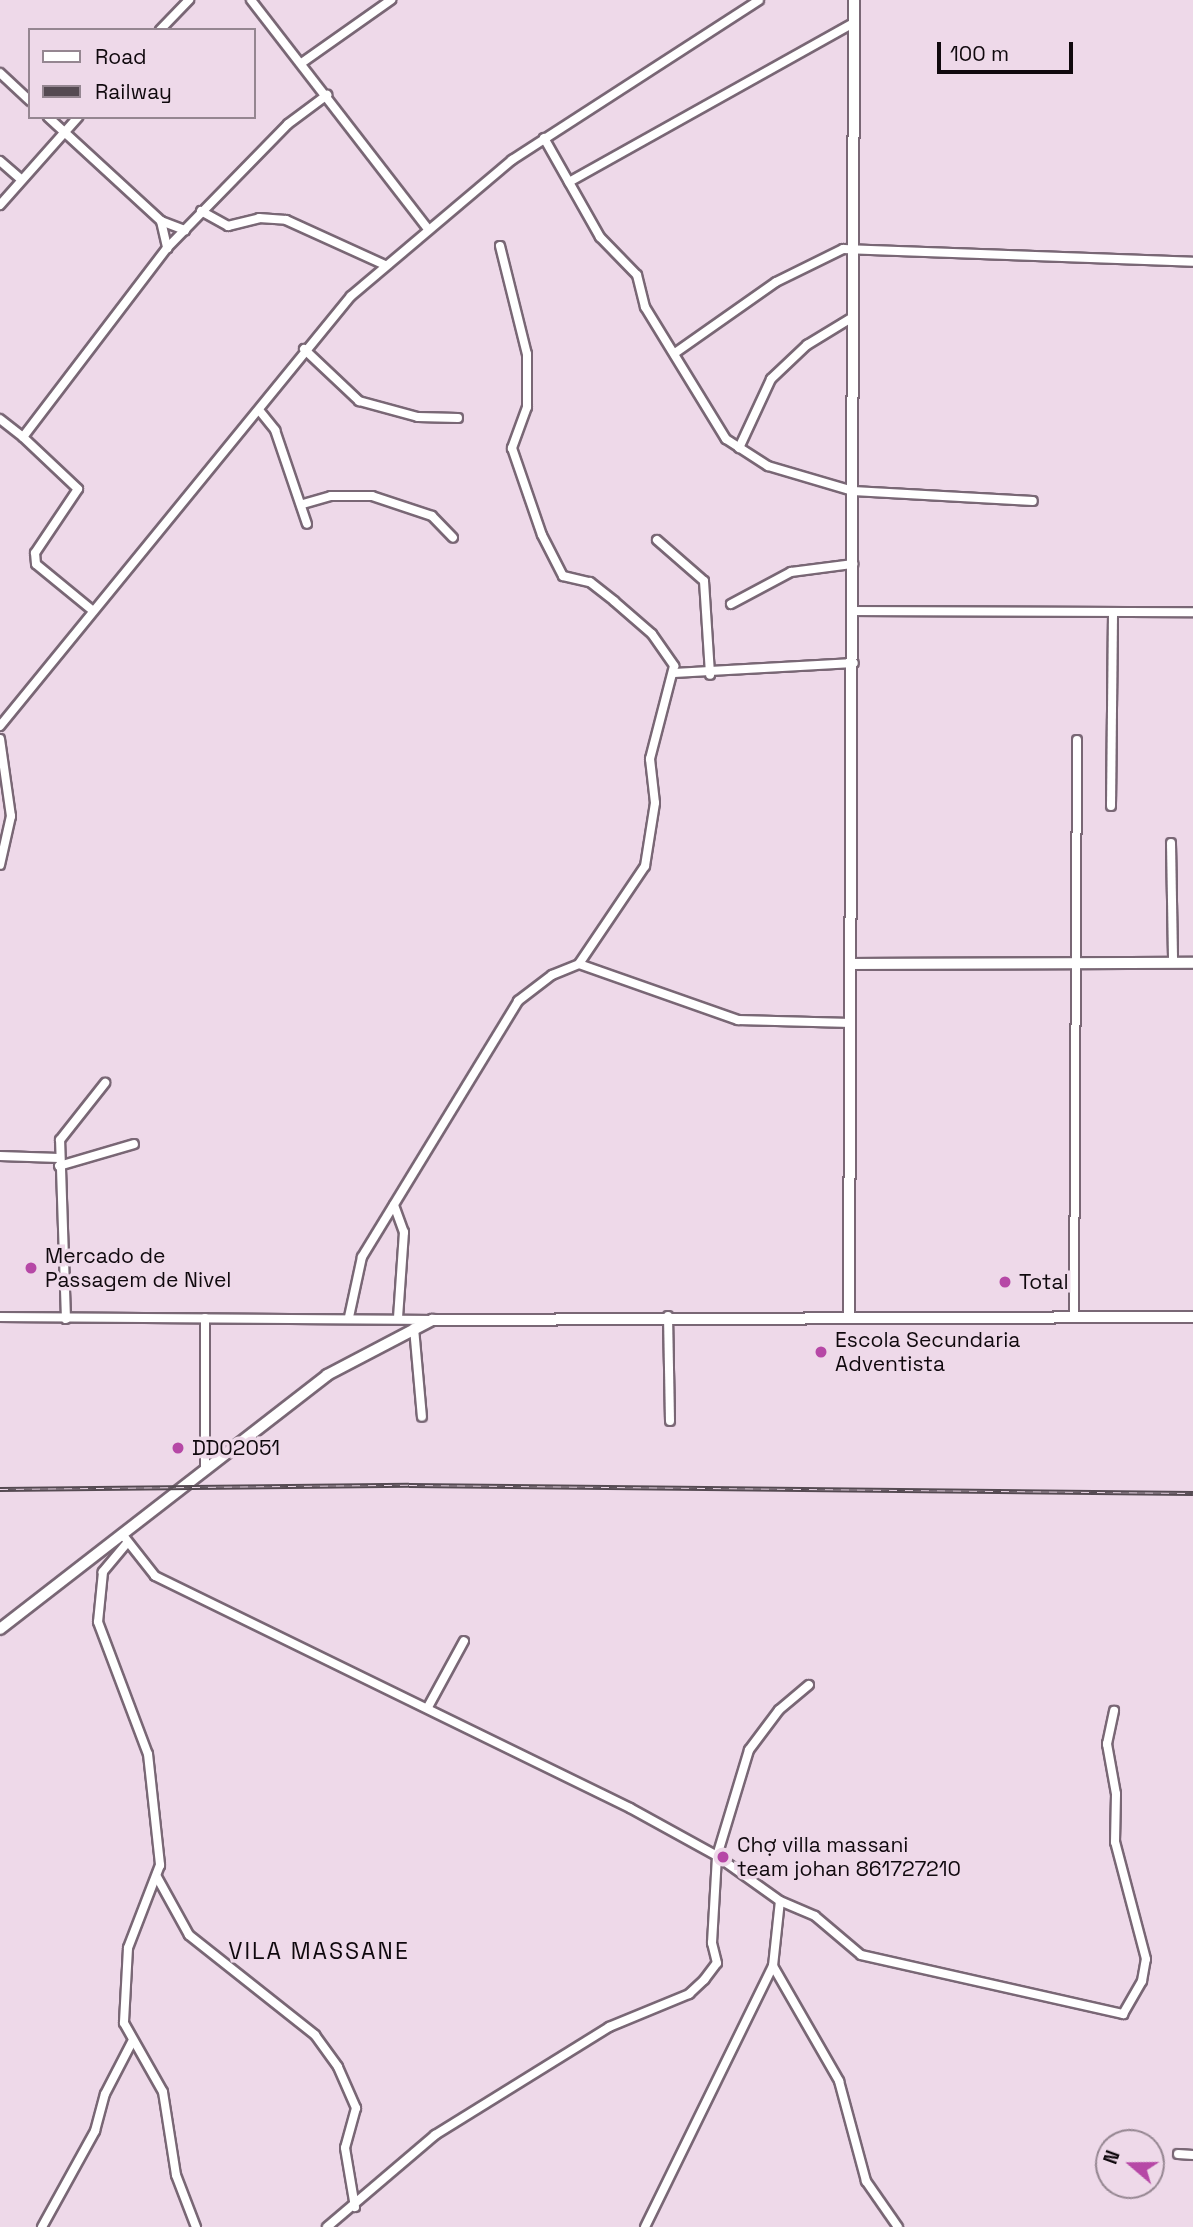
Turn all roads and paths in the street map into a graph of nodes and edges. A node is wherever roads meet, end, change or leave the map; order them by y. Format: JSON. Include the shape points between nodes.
{"nodes":[{"id":1,"x":189,"y":0,"type":"edge"},
{"id":2,"x":251,"y":0,"type":"edge"},
{"id":3,"x":391,"y":0,"type":"edge"},
{"id":4,"x":759,"y":0,"type":"edge"},
{"id":5,"x":854,"y":0,"type":"edge"},
{"id":6,"x":854,"y":23,"type":"junction"},
{"id":7,"x":162,"y":28,"type":"edge"},
{"id":8,"x":303,"y":62,"type":"junction"},
{"id":9,"x":0,"y":73,"type":"edge"},
{"id":10,"x":327,"y":95,"type":"junction"},
{"id":11,"x":28,"y":99,"type":"edge"},
{"id":12,"x":50,"y":119,"type":"edge"},
{"id":13,"x":76,"y":119,"type":"edge"},
{"id":14,"x":64,"y":132,"type":"junction"},
{"id":15,"x":544,"y":138,"type":"junction"},
{"id":16,"x":0,"y":161,"type":"edge"},
{"id":17,"x":21,"y":179,"type":"junction"},
{"id":18,"x":569,"y":182,"type":"junction"},
{"id":19,"x":0,"y":205,"type":"edge"},
{"id":20,"x":201,"y":211,"type":"junction"},
{"id":21,"x":161,"y":221,"type":"junction"},
{"id":22,"x":426,"y":228,"type":"junction"},
{"id":23,"x":185,"y":230,"type":"junction"},
{"id":24,"x":500,"y":246,"type":"dead end"},
{"id":25,"x":167,"y":248,"type":"junction"},
{"id":26,"x":854,"y":249,"type":"junction"},
{"id":27,"x":1193,"y":262,"type":"edge"},
{"id":28,"x":385,"y":265,"type":"junction"},
{"id":29,"x":853,"y":317,"type":"junction"},
{"id":30,"x":304,"y":349,"type":"junction"},
{"id":31,"x":675,"y":353,"type":"junction"},
{"id":32,"x":259,"y":410,"type":"junction"},
{"id":33,"x":458,"y":418,"type":"dead end"},
{"id":34,"x":0,"y":419,"type":"edge"},
{"id":35,"x":23,"y":437,"type":"junction"},
{"id":36,"x":739,"y":448,"type":"junction"},
{"id":37,"x":853,"y":491,"type":"junction"},
{"id":38,"x":1033,"y":501,"type":"dead end"},
{"id":39,"x":303,"y":504,"type":"junction"},
{"id":40,"x":307,"y":524,"type":"dead end"},
{"id":41,"x":453,"y":538,"type":"dead end"},
{"id":42,"x":657,"y":540,"type":"dead end"},
{"id":43,"x":853,"y":564,"type":"junction"},
{"id":44,"x":731,"y":604,"type":"dead end"},
{"id":45,"x":92,"y":610,"type":"junction"},
{"id":46,"x":853,"y":611,"type":"junction"},
{"id":47,"x":1113,"y":612,"type":"junction"},
{"id":48,"x":1193,"y":612,"type":"edge"},
{"id":49,"x":854,"y":663,"type":"junction"},
{"id":50,"x":674,"y":673,"type":"junction"},
{"id":51,"x":710,"y":675,"type":"junction"},
{"id":52,"x":0,"y":726,"type":"edge"},
{"id":53,"x":0,"y":739,"type":"edge"},
{"id":54,"x":1077,"y":740,"type":"dead end"},
{"id":55,"x":1111,"y":806,"type":"dead end"},
{"id":56,"x":1171,"y":843,"type":"dead end"},
{"id":57,"x":0,"y":865,"type":"edge"},
{"id":58,"x":1173,"y":962,"type":"junction"},
{"id":59,"x":1193,"y":962,"type":"edge"},
{"id":60,"x":1075,"y":963,"type":"junction"},
{"id":61,"x":579,"y":964,"type":"junction"},
{"id":62,"x":852,"y":964,"type":"junction"},
{"id":63,"x":851,"y":1023,"type":"junction"},
{"id":64,"x":105,"y":1083,"type":"dead end"},
{"id":65,"x":134,"y":1143,"type":"dead end"},
{"id":66,"x":0,"y":1156,"type":"edge"},
{"id":67,"x":59,"y":1162,"type":"junction"},
{"id":68,"x":394,"y":1205,"type":"junction"},
{"id":69,"x":849,"y":1314,"type":"junction"},
{"id":70,"x":668,"y":1316,"type":"junction"},
{"id":71,"x":1074,"y":1316,"type":"junction"},
{"id":72,"x":0,"y":1317,"type":"edge"},
{"id":73,"x":349,"y":1317,"type":"junction"},
{"id":74,"x":398,"y":1317,"type":"junction"},
{"id":75,"x":1193,"y":1317,"type":"edge"},
{"id":76,"x":66,"y":1318,"type":"junction"},
{"id":77,"x":205,"y":1318,"type":"junction"},
{"id":78,"x":432,"y":1320,"type":"junction"},
{"id":79,"x":414,"y":1328,"type":"junction"},
{"id":80,"x":422,"y":1417,"type":"dead end"},
{"id":81,"x":670,"y":1421,"type":"dead end"},
{"id":82,"x":205,"y":1470,"type":"junction"},
{"id":83,"x":125,"y":1539,"type":"junction"},
{"id":84,"x":0,"y":1629,"type":"edge"},
{"id":85,"x":464,"y":1641,"type":"dead end"},
{"id":86,"x":809,"y":1685,"type":"dead end"},
{"id":87,"x":428,"y":1707,"type":"junction"},
{"id":88,"x":1114,"y":1711,"type":"dead end"},
{"id":89,"x":717,"y":1856,"type":"junction"},
{"id":90,"x":157,"y":1877,"type":"junction"},
{"id":91,"x":779,"y":1901,"type":"junction"},
{"id":92,"x":773,"y":1966,"type":"junction"},
{"id":93,"x":132,"y":2042,"type":"junction"},
{"id":94,"x":1178,"y":2154,"type":"dead end"},
{"id":95,"x":1193,"y":2155,"type":"edge"},
{"id":96,"x":355,"y":2207,"type":"junction"},
{"id":97,"x":42,"y":2227,"type":"edge"},
{"id":98,"x":196,"y":2227,"type":"edge"},
{"id":99,"x":327,"y":2227,"type":"edge"},
{"id":100,"x":645,"y":2227,"type":"edge"},
{"id":101,"x":898,"y":2227,"type":"edge"}],
"edges":[{"from":1,"to":7,"type":"street"},
{"from":2,"to":8,"type":"street"},
{"from":3,"to":8,"type":"street"},
{"from":4,"to":15,"type":"street"},
{"from":5,"to":6,"type":"street"},
{"from":6,"to":18,"type":"street"},
{"from":6,"to":26,"type":"street"},
{"from":8,"to":10,"type":"street"},
{"from":9,"to":11,"type":"street"},
{"from":10,"to":20,"type":"street","via":[[288,124],[259,162]]},
{"from":10,"to":22,"type":"street"},
{"from":12,"to":14,"type":"street"},
{"from":13,"to":14,"type":"street"},
{"from":14,"to":17,"type":"street"},
{"from":14,"to":21,"type":"street"},
{"from":15,"to":18,"type":"street"},
{"from":15,"to":22,"type":"street"},
{"from":16,"to":17,"type":"street"},
{"from":17,"to":19,"type":"street"},
{"from":18,"to":31,"type":"street","via":[[600,237],[637,275],[645,307]]},
{"from":20,"to":23,"type":"street"},
{"from":20,"to":28,"type":"street","via":[[228,226],[259,218],[286,220]]},
{"from":21,"to":23,"type":"street"},
{"from":21,"to":25,"type":"street"},
{"from":22,"to":28,"type":"street"},
{"from":23,"to":25,"type":"street"},
{"from":24,"to":50,"type":"street","via":[[527,354],[527,407],[512,448],[542,535],[563,576],[590,582],[638,621],[666,650]]},
{"from":25,"to":35,"type":"street"},
{"from":26,"to":27,"type":"street"},
{"from":26,"to":29,"type":"street"},
{"from":26,"to":31,"type":"street","via":[[833,251],[776,282]]},
{"from":28,"to":30,"type":"street"},
{"from":29,"to":36,"type":"street","via":[[807,345],[771,379]]},
{"from":29,"to":37,"type":"street"},
{"from":30,"to":32,"type":"street"},
{"from":30,"to":33,"type":"street","via":[[359,401],[418,417]]},
{"from":31,"to":36,"type":"street","via":[[708,419]]},
{"from":32,"to":39,"type":"street","via":[[275,430]]},
{"from":32,"to":45,"type":"street"},
{"from":34,"to":35,"type":"street"},
{"from":35,"to":45,"type":"street","via":[[78,489],[36,553],[36,564]]},
{"from":36,"to":37,"type":"street","via":[[802,479]]},
{"from":37,"to":38,"type":"street"},
{"from":37,"to":43,"type":"street"},
{"from":39,"to":40,"type":"street"},
{"from":39,"to":41,"type":"street","via":[[331,496],[372,496],[432,516]]},
{"from":42,"to":51,"type":"street","via":[[704,581]]},
{"from":43,"to":44,"type":"street","via":[[791,572]]},
{"from":43,"to":46,"type":"street"},
{"from":45,"to":52,"type":"street"},
{"from":46,"to":47,"type":"street"},
{"from":46,"to":49,"type":"street"},
{"from":47,"to":48,"type":"street"},
{"from":47,"to":55,"type":"street"},
{"from":49,"to":51,"type":"street"},
{"from":49,"to":62,"type":"street"},
{"from":50,"to":51,"type":"street"},
{"from":50,"to":61,"type":"street","via":[[652,746],[655,803],[645,866]]},
{"from":53,"to":57,"type":"street","via":[[11,816]]},
{"from":54,"to":60,"type":"street"},
{"from":56,"to":58,"type":"street"},
{"from":58,"to":59,"type":"street"},
{"from":58,"to":60,"type":"street"},
{"from":60,"to":62,"type":"street"},
{"from":60,"to":71,"type":"street"},
{"from":61,"to":63,"type":"street","via":[[738,1020]]},
{"from":61,"to":68,"type":"street","via":[[518,1001]]},
{"from":62,"to":63,"type":"street"},
{"from":63,"to":69,"type":"street"},
{"from":64,"to":67,"type":"street","via":[[63,1133]]},
{"from":65,"to":67,"type":"street"},
{"from":66,"to":67,"type":"street"},
{"from":67,"to":76,"type":"street"},
{"from":68,"to":73,"type":"street","via":[[362,1257]]},
{"from":68,"to":74,"type":"street","via":[[404,1232]]},
{"from":69,"to":70,"type":"main road"},
{"from":69,"to":71,"type":"main road"},
{"from":70,"to":78,"type":"main road"},
{"from":70,"to":81,"type":"street"},
{"from":71,"to":75,"type":"main road"},
{"from":72,"to":76,"type":"street"},
{"from":73,"to":74,"type":"street"},
{"from":73,"to":77,"type":"street"},
{"from":74,"to":78,"type":"street"},
{"from":76,"to":77,"type":"street"},
{"from":77,"to":82,"type":"street"},
{"from":78,"to":79,"type":"main road"},
{"from":79,"to":80,"type":"street"},
{"from":79,"to":82,"type":"main road","via":[[327,1375]]},
{"from":82,"to":83,"type":"main road"},
{"from":83,"to":84,"type":"main road"},
{"from":83,"to":87,"type":"street","via":[[155,1577]]},
{"from":83,"to":90,"type":"street","via":[[103,1573],[97,1611],[148,1754],[160,1845]]},
{"from":85,"to":87,"type":"street"},
{"from":86,"to":89,"type":"street","via":[[779,1710],[749,1750]]},
{"from":87,"to":89,"type":"street"},
{"from":88,"to":91,"type":"street","via":[[1107,1744],[1116,1794],[1115,1842],[1146,1959],[1140,1986],[1123,2014],[861,1955],[815,1916]]},
{"from":89,"to":91,"type":"street"},
{"from":89,"to":96,"type":"street","via":[[712,1943],[717,1964],[704,1980],[689,1994],[609,2027],[435,2135]]},
{"from":90,"to":93,"type":"street","via":[[125,1962],[124,2023]]},
{"from":90,"to":96,"type":"street","via":[[189,1935],[315,2035],[333,2059],[356,2108],[345,2160]]},
{"from":91,"to":92,"type":"street"},
{"from":92,"to":100,"type":"street"},
{"from":92,"to":101,"type":"street","via":[[839,2081],[866,2181]]},
{"from":93,"to":97,"type":"street","via":[[105,2094],[95,2131]]},
{"from":93,"to":98,"type":"street","via":[[163,2092],[176,2175]]},
{"from":94,"to":95,"type":"street"},
{"from":96,"to":99,"type":"street"}]}
